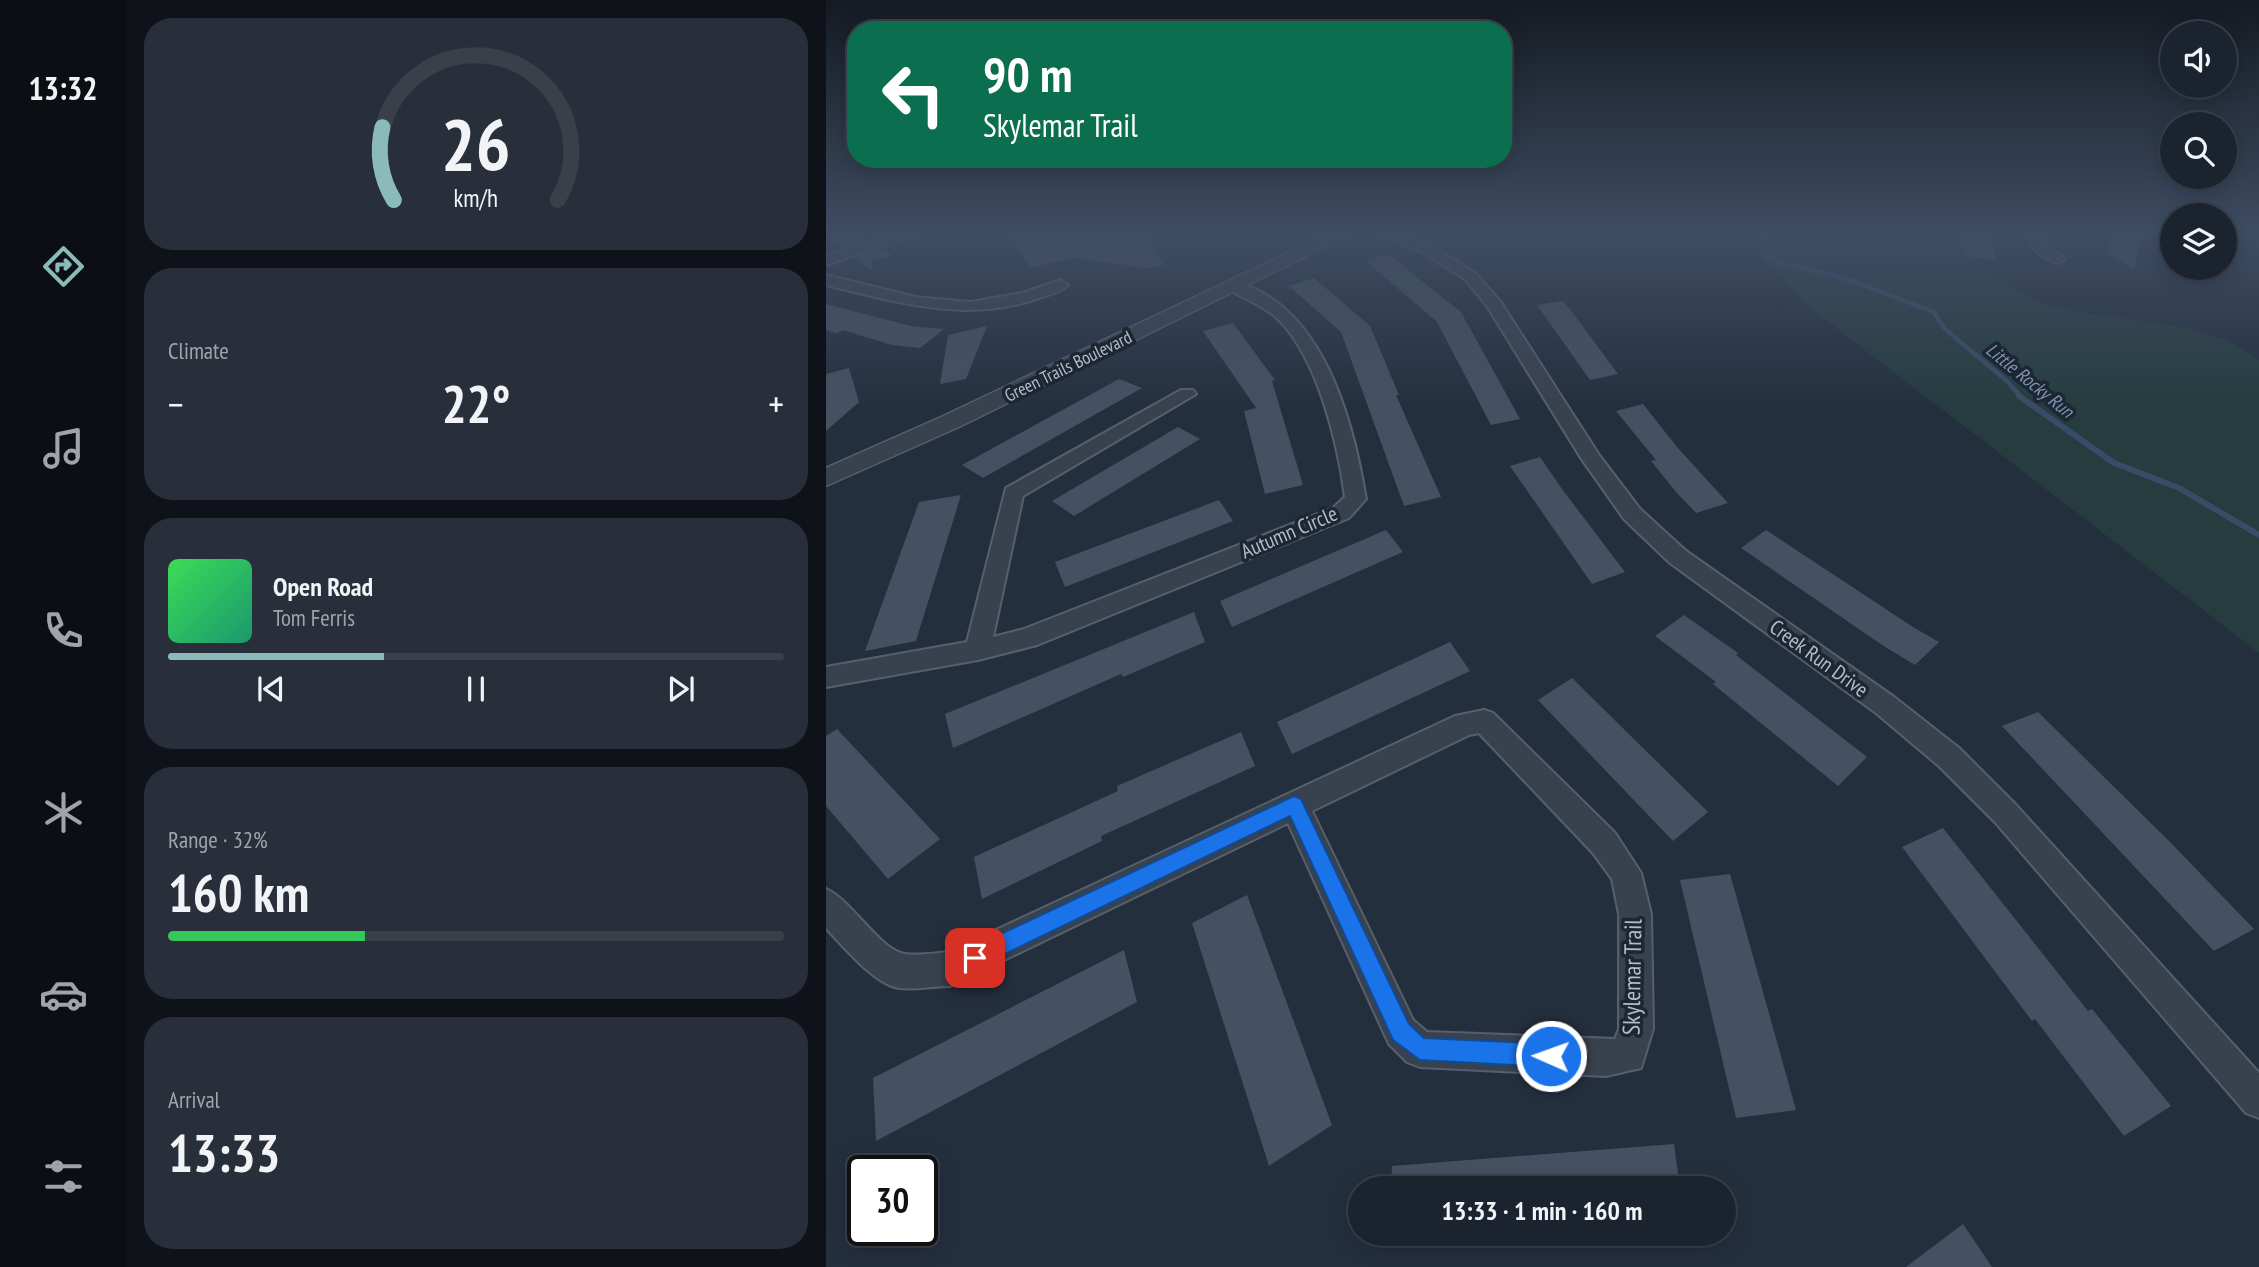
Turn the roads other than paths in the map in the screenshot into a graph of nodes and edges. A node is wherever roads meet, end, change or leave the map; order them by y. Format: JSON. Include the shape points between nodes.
{"nodes":[{"id":1,"x":871,"y":291,"type":"edge"},
{"id":2,"x":1043,"y":291,"type":"edge"},
{"id":3,"x":1222,"y":291,"type":"edge"},
{"id":4,"x":1242,"y":291,"type":"edge"},
{"id":5,"x":1483,"y":291,"type":"edge"},
{"id":6,"x":1186,"y":394,"type":"dead end"},
{"id":7,"x":826,"y":478,"type":"edge"},
{"id":8,"x":978,"y":650,"type":"junction"},
{"id":9,"x":826,"y":677,"type":"edge"},
{"id":10,"x":1294,"y":805,"type":"junction"},
{"id":11,"x":826,"y":905,"type":"edge"},
{"id":12,"x":2259,"y":1100,"type":"edge"}],
"edges":[{"from":1,"to":2,"type":"street","via":[[953,308],[1004,305]]},
{"from":3,"to":7,"type":"street","name":"Green Trails Boulevard"},
{"from":4,"to":8,"type":"street","name":"Autumn Circle","via":[[1283,315],[1319,367],[1356,499],[1341,513],[1028,638]]},
{"from":5,"to":12,"type":"street","name":"Creek Run Drive","via":[[1632,514],[1678,557],[1885,705],[1949,757],[2005,813]]},
{"from":6,"to":8,"type":"street","via":[[1013,493]]},
{"from":8,"to":9,"type":"street","name":"Autumn Circle"},
{"from":10,"to":10,"type":"street","name":"Skylemar Trail","via":[[1465,724],[1484,721],[1604,844],[1626,873],[1635,914],[1636,1029],[1628,1055],[1606,1058],[1420,1049],[1401,1032]]},
{"from":10,"to":11,"type":"street","name":"Skylemar Trail","via":[[950,969],[898,971],[874,954]]}]}
